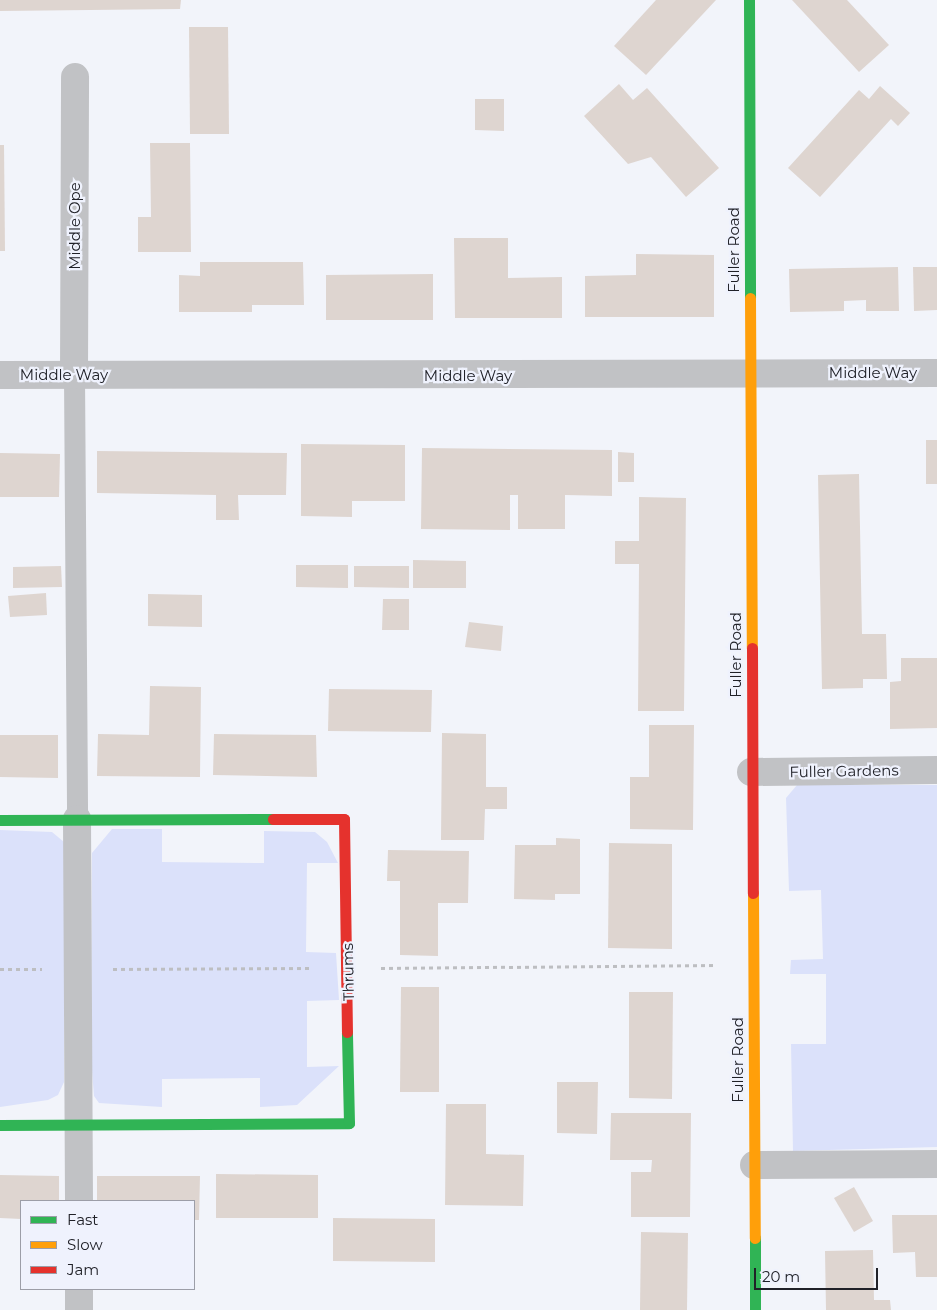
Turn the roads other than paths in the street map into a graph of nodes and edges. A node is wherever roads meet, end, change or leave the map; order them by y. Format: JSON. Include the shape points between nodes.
{"nodes":[{"id":1,"x":750,"y":0,"type":"edge"},
{"id":2,"x":75,"y":77,"type":"dead end"},
{"id":3,"x":937,"y":373,"type":"edge"},
{"id":4,"x":749,"y":374,"type":"junction"},
{"id":5,"x":0,"y":375,"type":"edge"},
{"id":6,"x":74,"y":375,"type":"junction"},
{"id":7,"x":937,"y":770,"type":"edge"},
{"id":8,"x":751,"y":772,"type":"junction"},
{"id":9,"x":77,"y":819,"type":"junction"},
{"id":10,"x":0,"y":820,"type":"edge"},
{"id":11,"x":0,"y":1125,"type":"edge"},
{"id":12,"x":79,"y":1125,"type":"junction"},
{"id":13,"x":937,"y":1164,"type":"edge"},
{"id":14,"x":754,"y":1165,"type":"junction"},
{"id":15,"x":79,"y":1200,"type":"edge"},
{"id":16,"x":79,"y":1290,"type":"edge"},
{"id":17,"x":79,"y":1310,"type":"edge"},
{"id":18,"x":755,"y":1310,"type":"edge"}],
"edges":[{"from":1,"to":4,"type":"street","name":"Fuller Road"},
{"from":2,"to":6,"type":"street","name":"Middle Ope"},
{"from":3,"to":4,"type":"street","name":"Middle Way"},
{"from":4,"to":6,"type":"street","name":"Middle Way"},
{"from":4,"to":8,"type":"street","name":"Fuller Road"},
{"from":5,"to":6,"type":"street","name":"Middle Way"},
{"from":6,"to":9,"type":"lane"},
{"from":7,"to":8,"type":"street","name":"Fuller Gardens"},
{"from":8,"to":14,"type":"street","name":"Fuller Road"},
{"from":9,"to":10,"type":"street","name":"Thrums"},
{"from":9,"to":12,"type":"street"},
{"from":9,"to":12,"type":"street","name":"Thrums","via":[[344,819],[348,968],[348,1123]]},
{"from":11,"to":12,"type":"street","name":"Thrums"},
{"from":12,"to":15,"type":"street"},
{"from":13,"to":14,"type":"street"},
{"from":14,"to":18,"type":"street","name":"Fuller Road"},
{"from":16,"to":17,"type":"street"}]}
